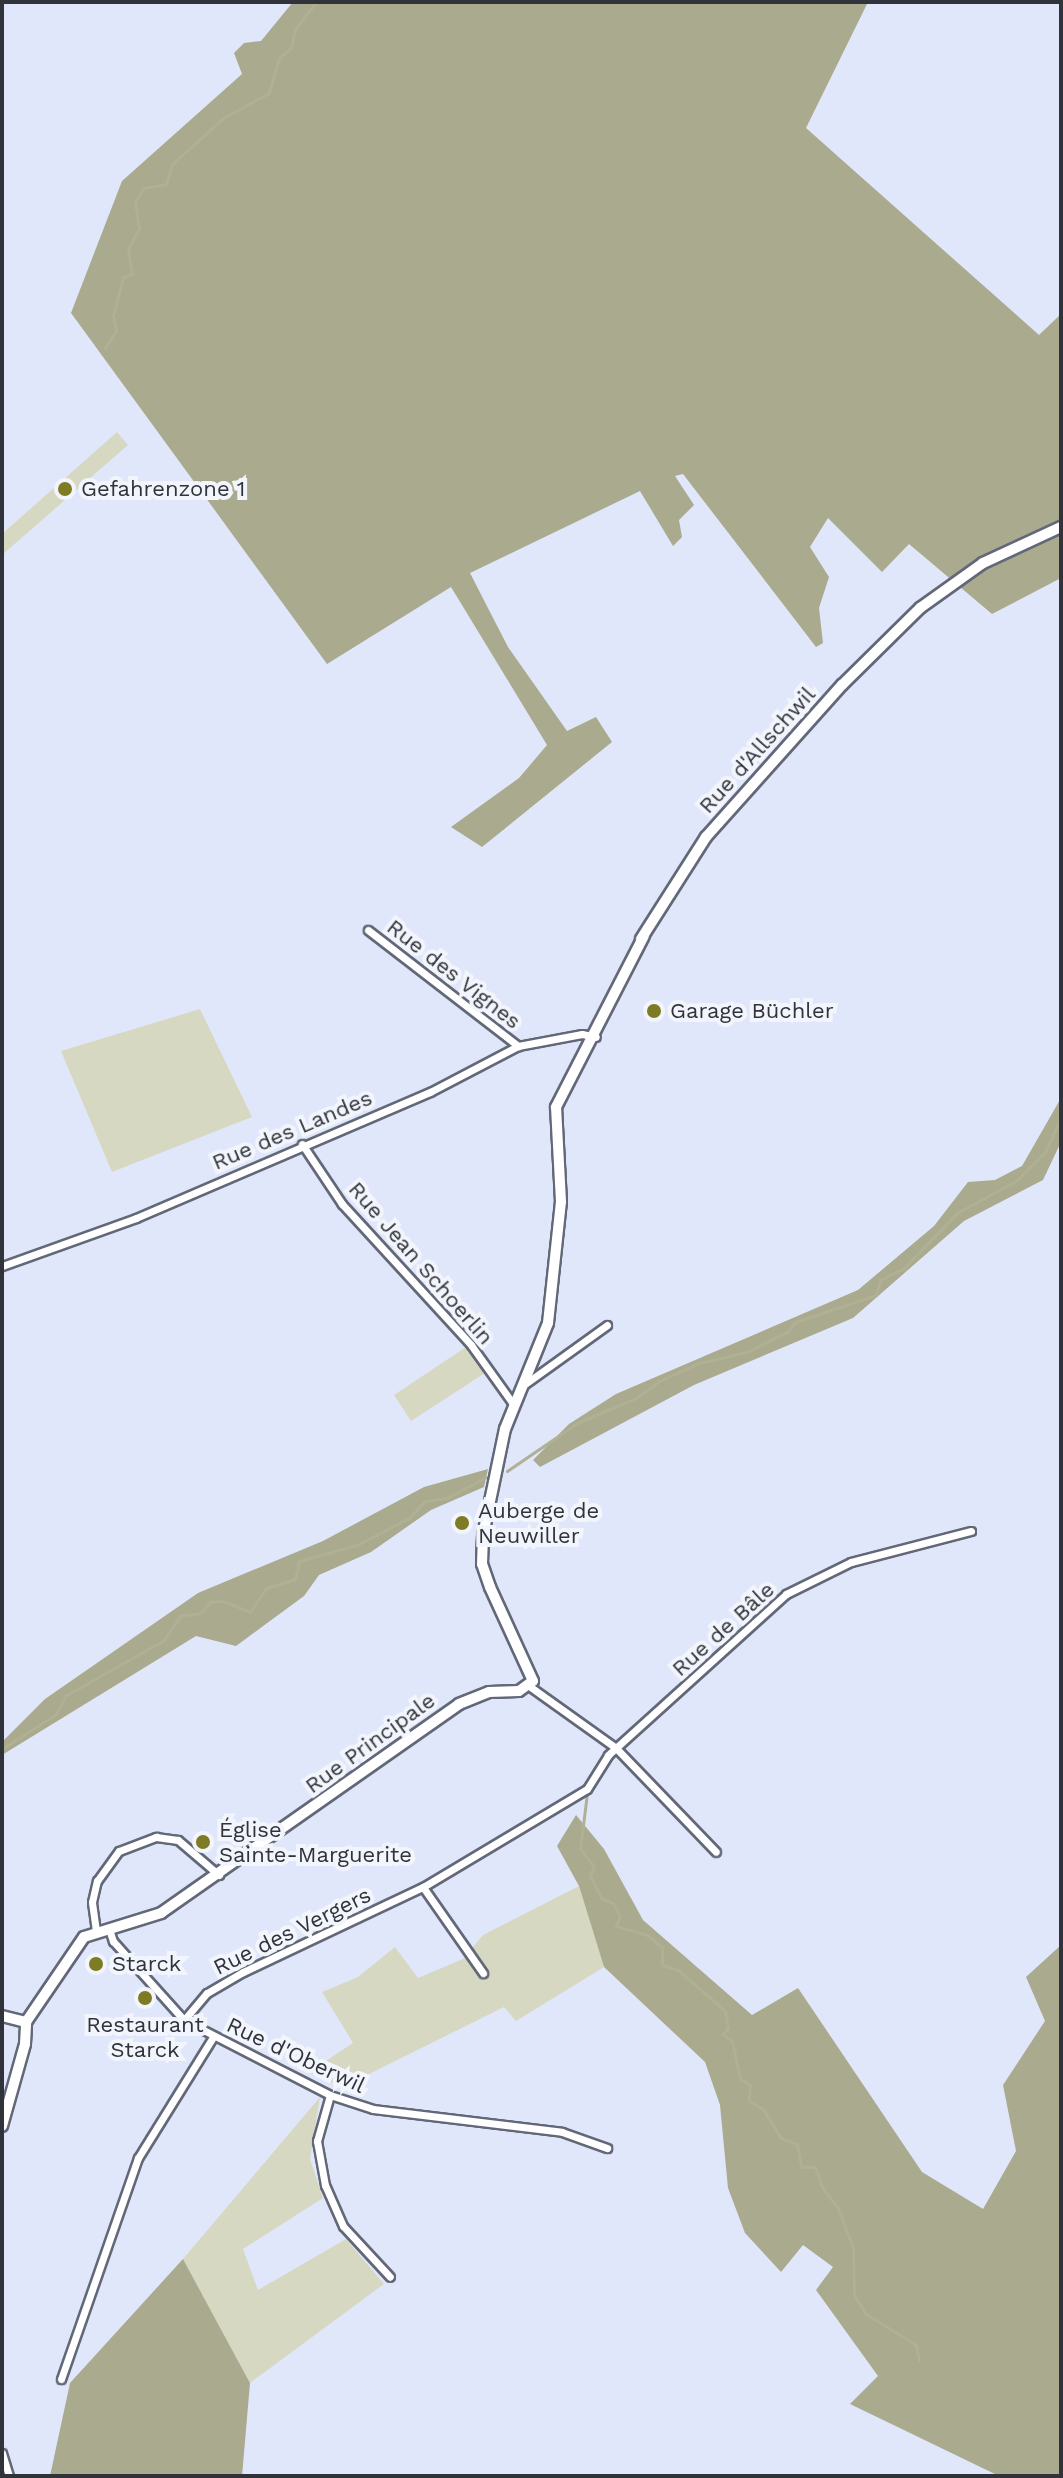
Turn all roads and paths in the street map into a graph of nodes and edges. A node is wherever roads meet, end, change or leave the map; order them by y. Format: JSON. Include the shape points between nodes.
{"nodes":[{"id":1,"x":1061,"y":527,"type":"edge"},
{"id":2,"x":368,"y":930,"type":"dead end"},
{"id":3,"x":596,"y":1037,"type":"junction"},
{"id":4,"x":518,"y":1046,"type":"junction"},
{"id":5,"x":302,"y":1144,"type":"junction"},
{"id":6,"x":2,"y":1266,"type":"edge"},
{"id":7,"x":607,"y":1325,"type":"dead end"},
{"id":8,"x":525,"y":1384,"type":"junction"},
{"id":9,"x":514,"y":1405,"type":"junction"},
{"id":10,"x":971,"y":1531,"type":"dead end"},
{"id":11,"x":529,"y":1686,"type":"junction"},
{"id":12,"x":616,"y":1748,"type":"junction"},
{"id":13,"x":716,"y":1852,"type":"dead end"},
{"id":14,"x":219,"y":1875,"type":"junction"},
{"id":15,"x":423,"y":1887,"type":"junction"},
{"id":16,"x":109,"y":1929,"type":"junction"},
{"id":17,"x":96,"y":1931,"type":"junction"},
{"id":18,"x":483,"y":1973,"type":"dead end"},
{"id":19,"x":2,"y":2016,"type":"edge"},
{"id":20,"x":184,"y":2020,"type":"junction"},
{"id":21,"x":26,"y":2022,"type":"junction"},
{"id":22,"x":213,"y":2037,"type":"junction"},
{"id":23,"x":330,"y":2095,"type":"junction"},
{"id":24,"x":2,"y":2126,"type":"edge"},
{"id":25,"x":607,"y":2148,"type":"dead end"},
{"id":26,"x":390,"y":2277,"type":"dead end"},
{"id":27,"x":61,"y":2379,"type":"dead end"},
{"id":28,"x":2,"y":2453,"type":"edge"},
{"id":29,"x":9,"y":2476,"type":"edge"}],
"edges":[{"from":1,"to":3,"type":"street","name":"Rue d'Allschwil","via":[[983,563],[920,608],[832,695],[716,826],[644,936]]},
{"from":2,"to":4,"type":"street","name":"Rue des Vignes"},
{"from":3,"to":4,"type":"street","name":"Rue des Landes","via":[[582,1034]]},
{"from":3,"to":8,"type":"street","name":"Rue d'Allschwil","via":[[556,1107],[559,1249],[548,1323]]},
{"from":4,"to":5,"type":"street","name":"Rue des Landes","via":[[430,1092]]},
{"from":5,"to":6,"type":"street","name":"Rue des Landes","via":[[99,1234]]},
{"from":5,"to":9,"type":"street","name":"Rue Jean Schoerlin","via":[[342,1204],[471,1345]]},
{"from":7,"to":8,"type":"street"},
{"from":8,"to":9,"type":"street","name":"Rue d'Allschwil"},
{"from":9,"to":11,"type":"street","name":"Rue d'Allschwil","via":[[480,1551],[490,1587],[532,1671]]},
{"from":10,"to":12,"type":"street","name":"Rue de Bâle","via":[[851,1562],[786,1594]]},
{"from":11,"to":12,"type":"street"},
{"from":11,"to":14,"type":"street","name":"Rue Principale","via":[[489,1692],[459,1704]]},
{"from":12,"to":13,"type":"street"},
{"from":12,"to":15,"type":"street","name":"Rue des Vergers","via":[[587,1789]]},
{"from":14,"to":16,"type":"street","name":"Rue Principale","via":[[161,1913]]},
{"from":14,"to":17,"type":"street","via":[[178,1840],[156,1837],[119,1851],[97,1881],[92,1902]]},
{"from":15,"to":18,"type":"street"},
{"from":15,"to":20,"type":"street","name":"Rue des Vergers","via":[[243,1972],[207,1993]]},
{"from":16,"to":17,"type":"street","name":"Rue Principale"},
{"from":16,"to":20,"type":"street","name":"Rue d'Oberwil","via":[[113,1941]]},
{"from":17,"to":21,"type":"street","via":[[75,1945]]},
{"from":19,"to":21,"type":"street"},
{"from":20,"to":22,"type":"street","name":"Rue d'Oberwil"},
{"from":21,"to":24,"type":"street"},
{"from":22,"to":23,"type":"street","name":"Rue d'Oberwil"},
{"from":22,"to":27,"type":"street","via":[[138,2158]]},
{"from":23,"to":25,"type":"street","name":"Rue d'Oberwil","via":[[373,2109],[562,2132]]},
{"from":23,"to":26,"type":"street","via":[[317,2141],[325,2185],[343,2226]]},
{"from":28,"to":29,"type":"street"}]}
